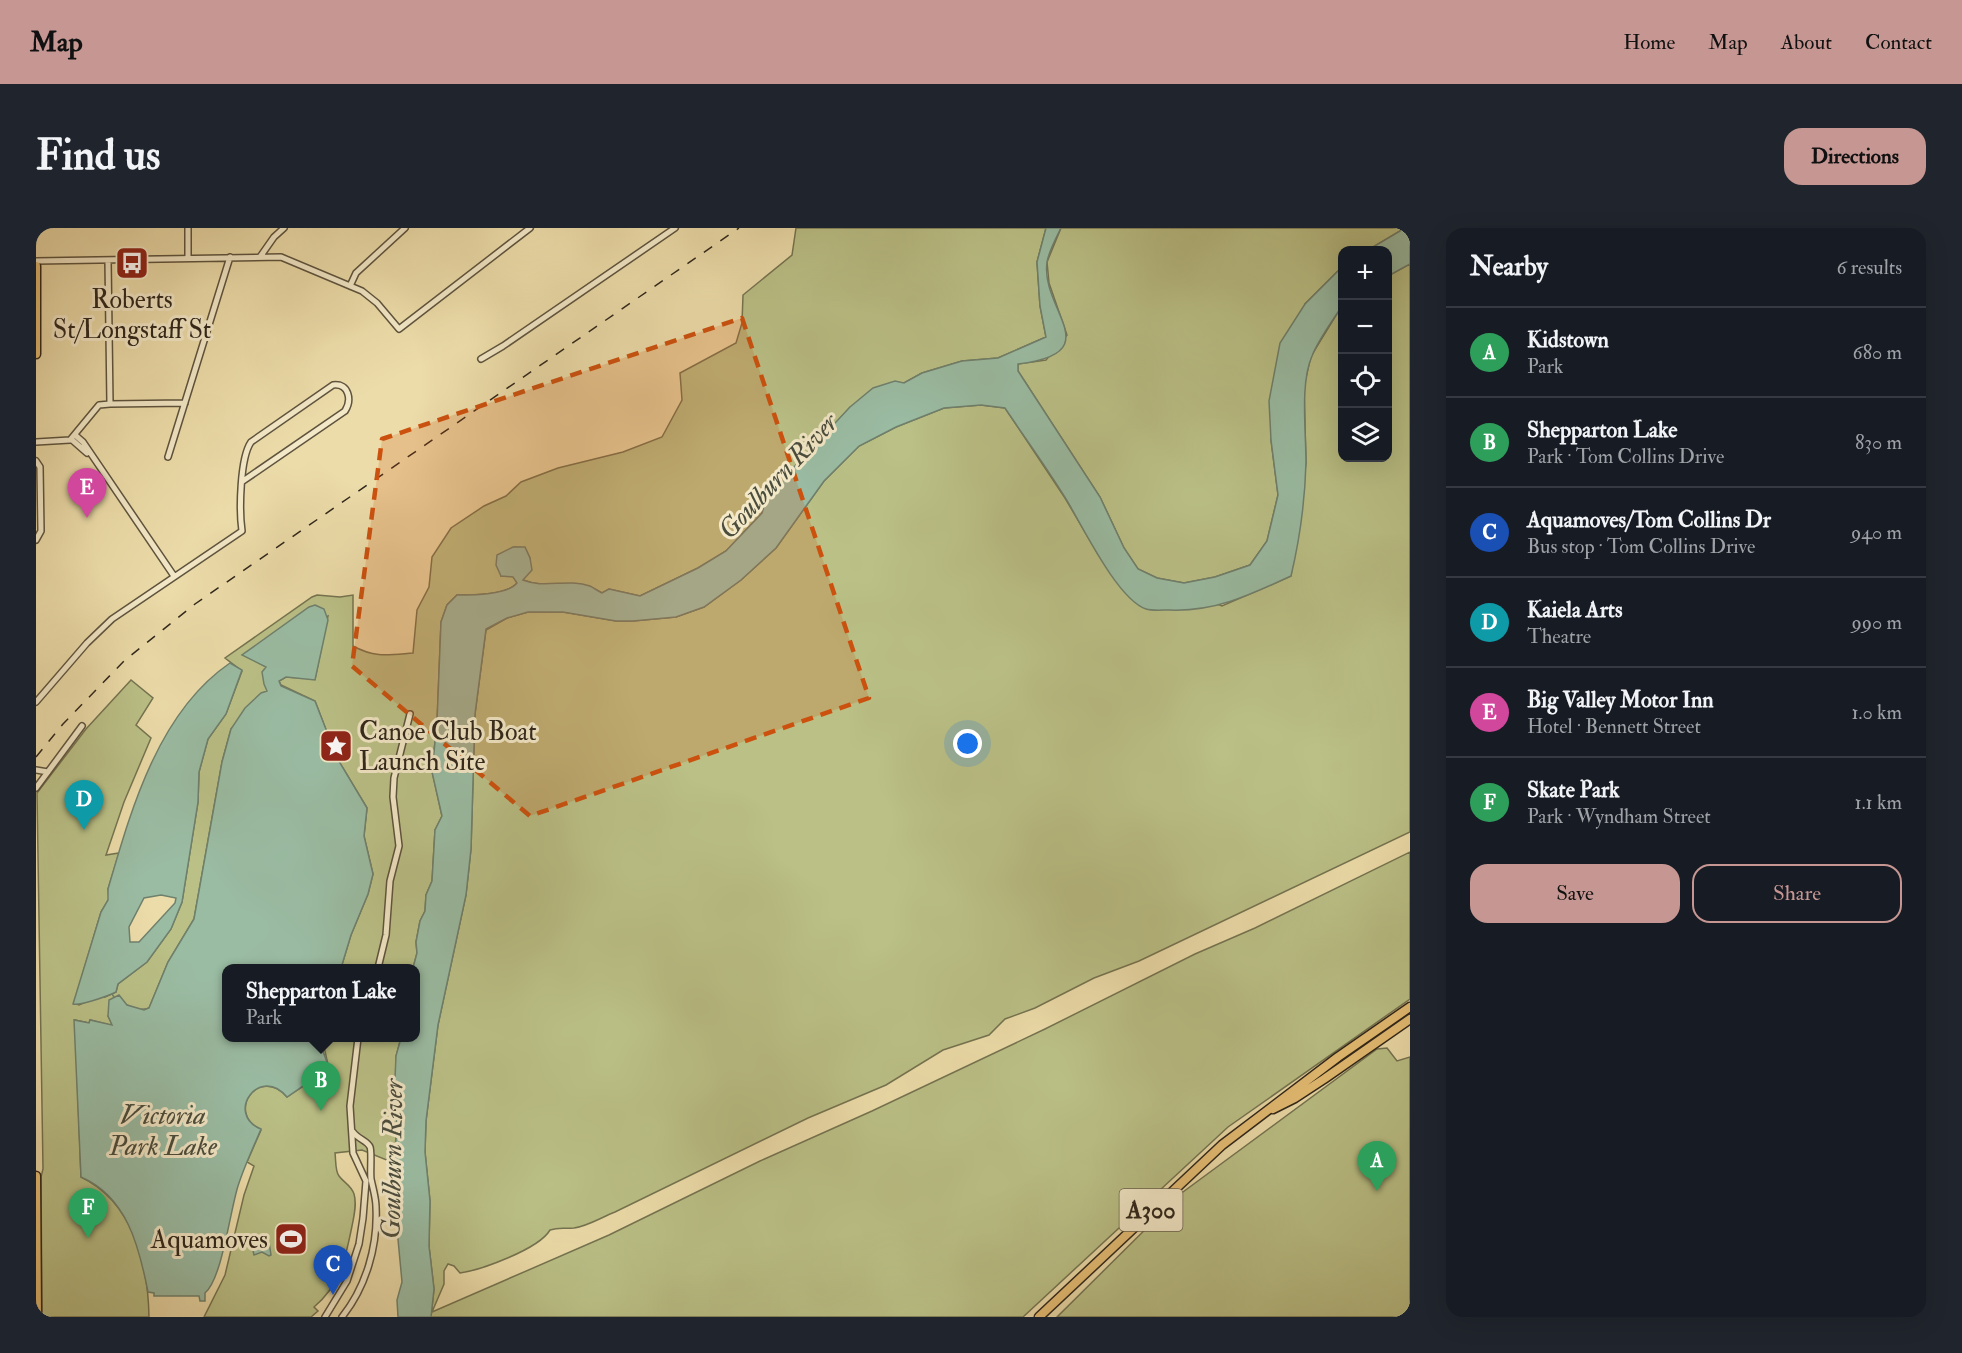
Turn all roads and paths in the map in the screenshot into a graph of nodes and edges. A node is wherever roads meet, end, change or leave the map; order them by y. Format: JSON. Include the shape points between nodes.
{"nodes":[{"id":1,"x":188,"y":228,"type":"edge"},
{"id":2,"x":284,"y":228,"type":"edge"},
{"id":3,"x":405,"y":228,"type":"edge"},
{"id":4,"x":530,"y":228,"type":"edge"},
{"id":5,"x":675,"y":228,"type":"edge"},
{"id":6,"x":230,"y":257,"type":"junction"},
{"id":7,"x":188,"y":258,"type":"junction"},
{"id":8,"x":260,"y":258,"type":"junction"},
{"id":9,"x":108,"y":260,"type":"junction"},
{"id":10,"x":36,"y":261,"type":"edge"},
{"id":11,"x":36,"y":266,"type":"edge"},
{"id":12,"x":350,"y":286,"type":"junction"},
{"id":13,"x":36,"y":354,"type":"edge"},
{"id":14,"x":481,"y":359,"type":"dead end"},
{"id":15,"x":185,"y":403,"type":"junction"},
{"id":16,"x":110,"y":404,"type":"junction"},
{"id":17,"x":73,"y":437,"type":"junction"},
{"id":18,"x":36,"y":442,"type":"edge"},
{"id":19,"x":168,"y":457,"type":"dead end"},
{"id":20,"x":36,"y":461,"type":"edge"},
{"id":21,"x":243,"y":481,"type":"junction"},
{"id":22,"x":38,"y":524,"type":"edge"},
{"id":23,"x":36,"y":540,"type":"edge"},
{"id":24,"x":174,"y":576,"type":"junction"},
{"id":25,"x":36,"y":702,"type":"edge"},
{"id":26,"x":410,"y":714,"type":"dead end"},
{"id":27,"x":82,"y":726,"type":"dead end"},
{"id":28,"x":36,"y":770,"type":"edge"},
{"id":29,"x":48,"y":772,"type":"junction"},
{"id":30,"x":36,"y":788,"type":"edge"},
{"id":31,"x":379,"y":964,"type":"edge"},
{"id":32,"x":1410,"y":1007,"type":"edge"},
{"id":33,"x":1410,"y":1019,"type":"edge"},
{"id":34,"x":1390,"y":1021,"type":"junction"},
{"id":35,"x":1397,"y":1029,"type":"junction"},
{"id":36,"x":357,"y":1042,"type":"edge"},
{"id":37,"x":1294,"y":1094,"type":"junction"},
{"id":38,"x":353,"y":1132,"type":"junction"},
{"id":39,"x":363,"y":1141,"type":"junction"},
{"id":40,"x":353,"y":1147,"type":"junction"},
{"id":41,"x":370,"y":1155,"type":"junction"},
{"id":42,"x":356,"y":1158,"type":"junction"},
{"id":43,"x":36,"y":1176,"type":"edge"},
{"id":44,"x":37,"y":1307,"type":"edge"},
{"id":45,"x":37,"y":1317,"type":"edge"},
{"id":46,"x":324,"y":1317,"type":"edge"},
{"id":47,"x":342,"y":1317,"type":"edge"},
{"id":48,"x":1039,"y":1317,"type":"edge"}],
"edges":[{"from":1,"to":7,"type":"street"},
{"from":2,"to":8,"type":"street"},
{"from":3,"to":12,"type":"street","via":[[356,273]]},
{"from":4,"to":12,"type":"street","via":[[399,330],[377,303]]},
{"from":5,"to":14,"type":"street"},
{"from":6,"to":7,"type":"street"},
{"from":6,"to":8,"type":"street"},
{"from":6,"to":15,"type":"street"},
{"from":7,"to":9,"type":"street"},
{"from":8,"to":12,"type":"street","via":[[281,257]]},
{"from":9,"to":10,"type":"street"},
{"from":9,"to":16,"type":"street"},
{"from":11,"to":13,"type":"highway"},
{"from":15,"to":16,"type":"street"},
{"from":15,"to":19,"type":"street"},
{"from":16,"to":17,"type":"street","via":[[99,405]]},
{"from":17,"to":18,"type":"street","via":[[65,442]]},
{"from":17,"to":24,"type":"street","via":[[83,442]]},
{"from":20,"to":22,"type":"street","via":[[40,467]]},
{"from":21,"to":21,"type":"street","via":[[246,450],[251,442],[333,385],[348,391],[345,411]]},
{"from":21,"to":24,"type":"street","via":[[242,531]]},
{"from":22,"to":23,"type":"street","via":[[40,534]]},
{"from":24,"to":25,"type":"street","via":[[111,619]]},
{"from":26,"to":31,"type":"street","via":[[394,778],[399,846],[390,881],[386,935]]},
{"from":27,"to":29,"type":"street"},
{"from":28,"to":29,"type":"street"},
{"from":29,"to":30,"type":"street"},
{"from":32,"to":34,"type":"highway","number":"A300"},
{"from":33,"to":35,"type":"highway","number":"A300"},
{"from":34,"to":35,"type":"highway"},
{"from":34,"to":37,"type":"highway","number":"A300"},
{"from":35,"to":37,"type":"highway","number":"A300"},
{"from":36,"to":38,"type":"street","via":[[351,1088]]},
{"from":37,"to":48,"type":"highway","number":"A300","via":[[1237,1132],[1197,1166]]},
{"from":38,"to":39,"type":"street"},
{"from":38,"to":40,"type":"street"},
{"from":39,"to":40,"type":"street"},
{"from":39,"to":41,"type":"street","via":[[370,1146]]},
{"from":40,"to":42,"type":"street"},
{"from":41,"to":42,"type":"street"},
{"from":41,"to":47,"type":"street","via":[[376,1206],[374,1240],[361,1285]]},
{"from":42,"to":46,"type":"street","via":[[366,1176],[358,1244],[347,1281]]},
{"from":43,"to":44,"type":"highway"},
{"from":44,"to":45,"type":"highway"}]}
